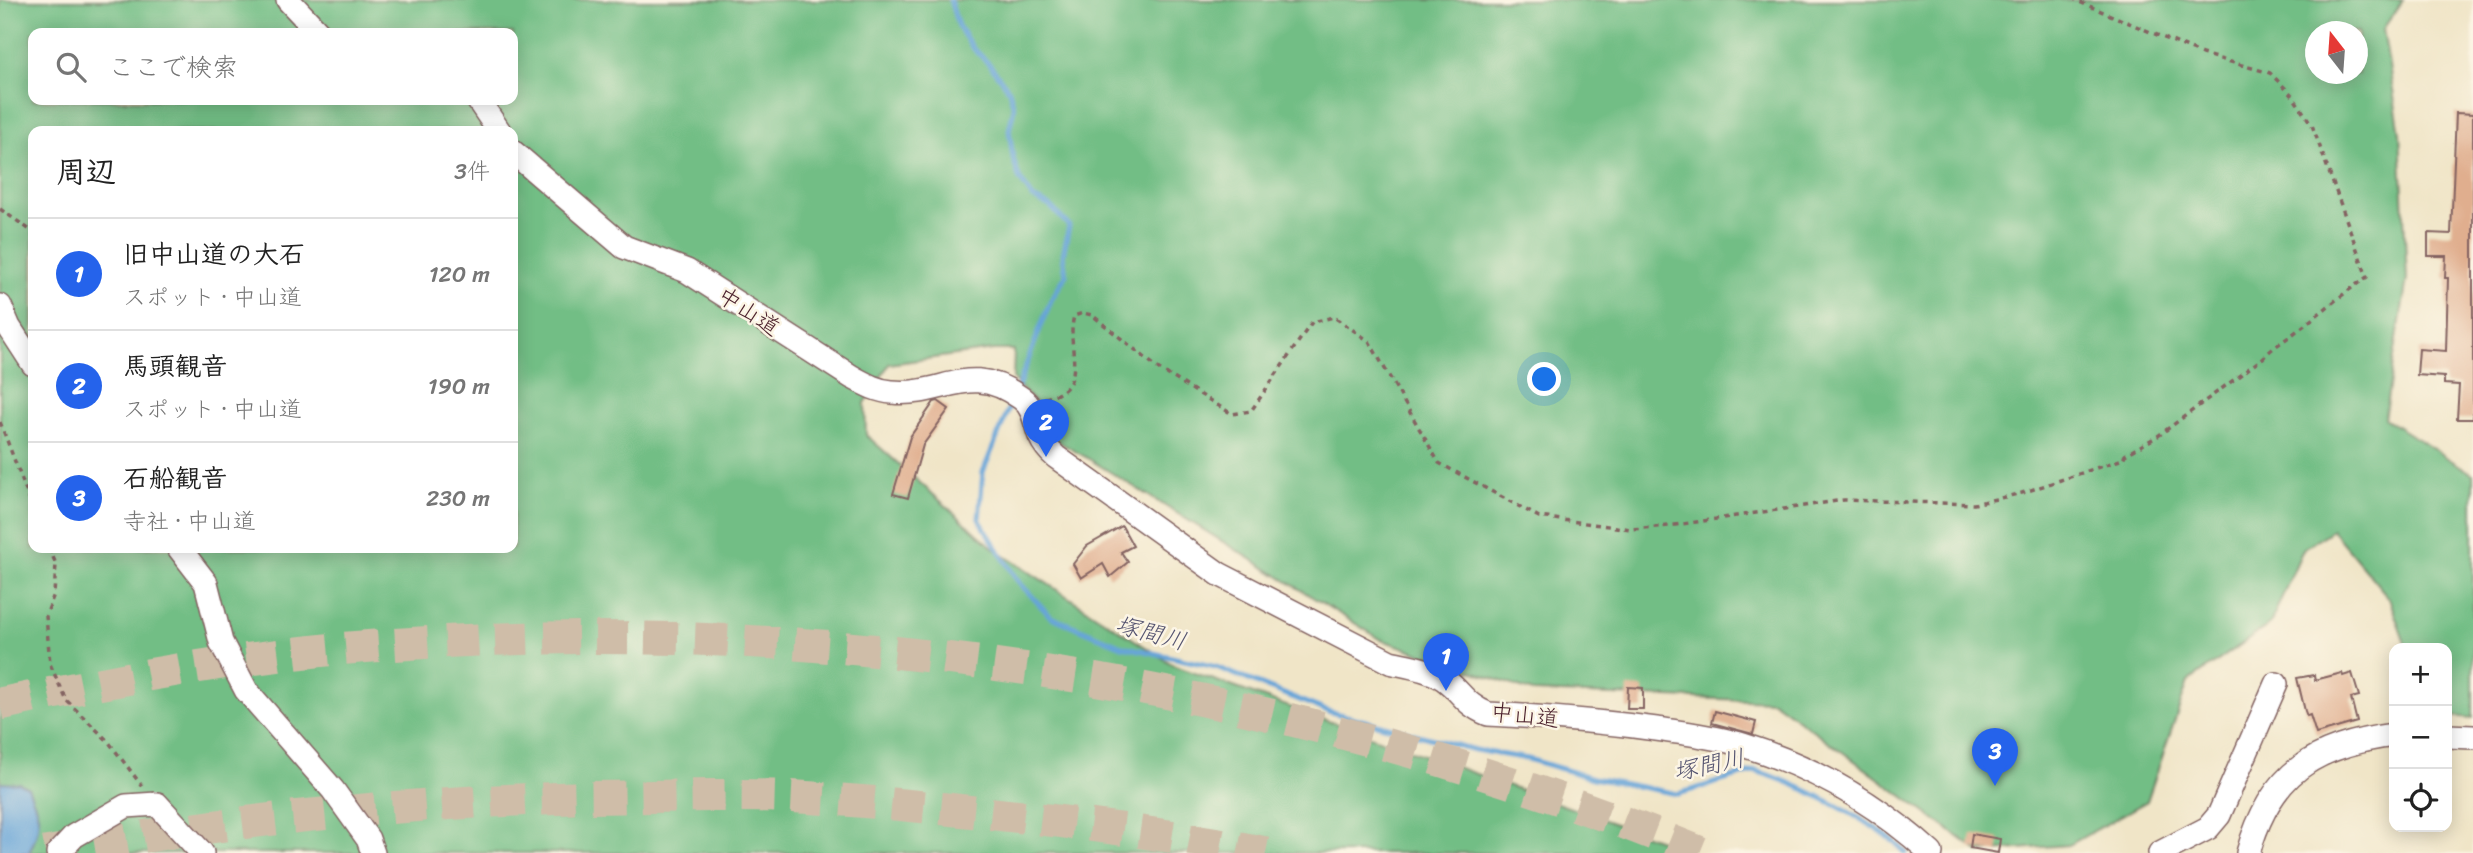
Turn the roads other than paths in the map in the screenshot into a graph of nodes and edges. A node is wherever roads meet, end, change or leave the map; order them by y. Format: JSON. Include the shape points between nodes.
{"nodes":[{"id":1,"x":288,"y":0,"type":"edge"},
{"id":2,"x":314,"y":28,"type":"edge"},
{"id":3,"x":481,"y":105,"type":"edge"},
{"id":4,"x":496,"y":126,"type":"edge"},
{"id":5,"x":518,"y":156,"type":"edge"},
{"id":6,"x":0,"y":306,"type":"edge"},
{"id":7,"x":28,"y":356,"type":"edge"},
{"id":8,"x":183,"y":553,"type":"edge"},
{"id":9,"x":2276,"y":684,"type":"dead end"},
{"id":10,"x":2389,"y":736,"type":"edge"},
{"id":11,"x":2452,"y":736,"type":"edge"},
{"id":12,"x":2473,"y":737,"type":"edge"},
{"id":13,"x":58,"y":853,"type":"edge"},
{"id":14,"x":202,"y":853,"type":"edge"},
{"id":15,"x":373,"y":853,"type":"edge"},
{"id":16,"x":1931,"y":853,"type":"edge"},
{"id":17,"x":2160,"y":853,"type":"edge"},
{"id":18,"x":2248,"y":853,"type":"edge"}],
"edges":[{"from":1,"to":2,"type":"street"},
{"from":3,"to":4,"type":"street"},
{"from":5,"to":16,"type":"street","name":"中山道","via":[[624,247],[688,271],[874,389],[906,393],[983,380],[1019,397],[1032,411],[1041,438],[1056,457],[1219,574],[1390,662],[1443,679],[1473,708],[1612,723],[1743,745],[1811,771],[1856,795]]},
{"from":6,"to":7,"type":"street"},
{"from":8,"to":15,"type":"street","via":[[206,583],[222,642],[246,690],[333,790]]},
{"from":9,"to":17,"type":"street","via":[[2219,815],[2208,828]]},
{"from":10,"to":18,"type":"street","via":[[2345,744],[2305,763],[2271,798]]},
{"from":11,"to":12,"type":"street"},
{"from":13,"to":14,"type":"street","via":[[74,836],[126,806],[157,804]]}]}
